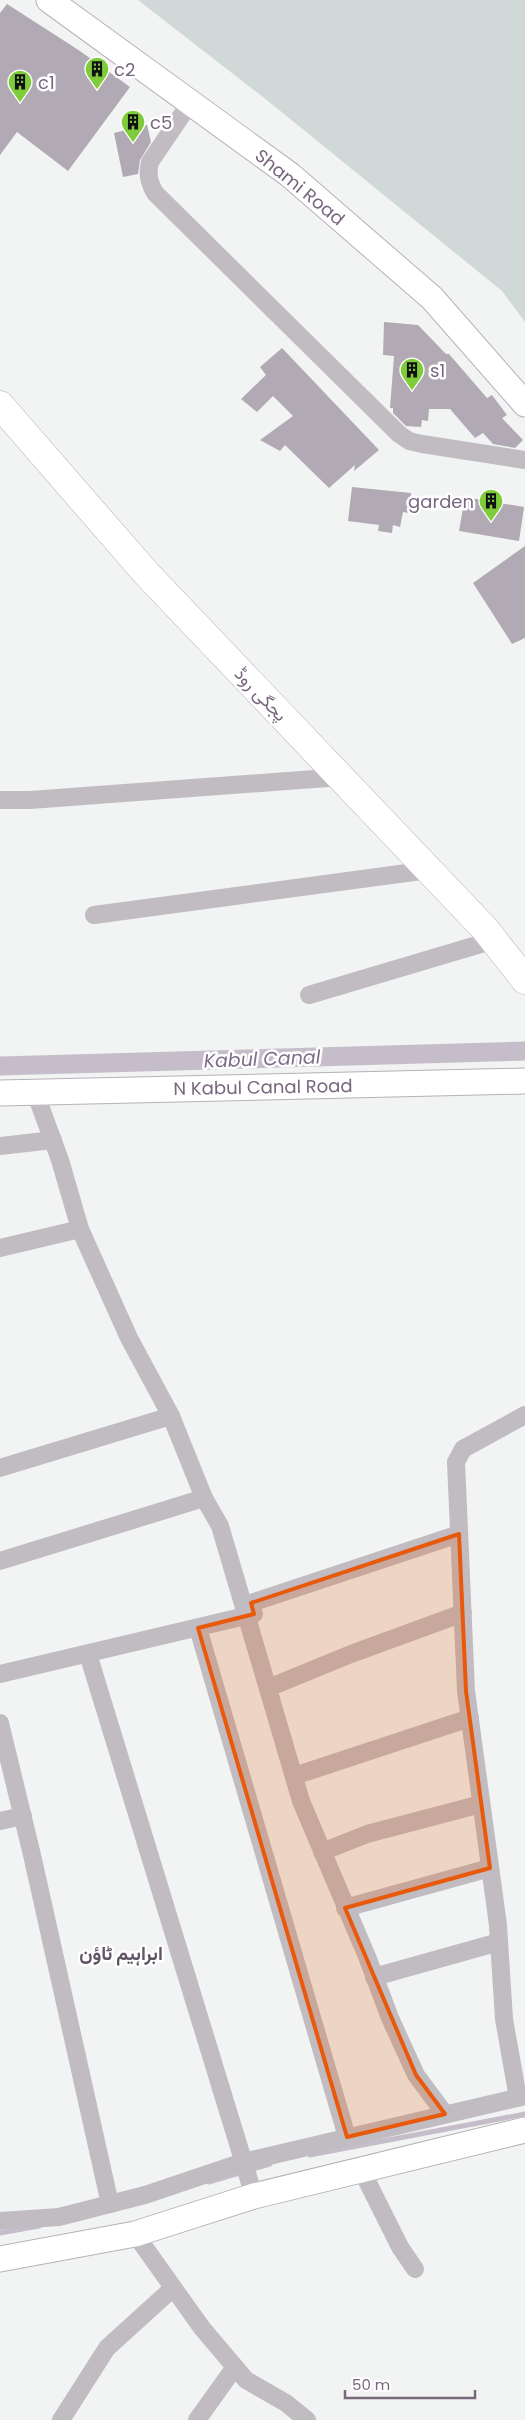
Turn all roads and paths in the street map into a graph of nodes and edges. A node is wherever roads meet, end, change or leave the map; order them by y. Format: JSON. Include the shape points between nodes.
{"nodes":[{"id":1,"x":49,"y":0,"type":"edge"},
{"id":2,"x":190,"y":103,"type":"junction"},
{"id":3,"x":525,"y":404,"type":"edge"},
{"id":4,"x":0,"y":405,"type":"edge"},
{"id":5,"x":525,"y":460,"type":"edge"},
{"id":6,"x":341,"y":777,"type":"junction"},
{"id":7,"x":0,"y":800,"type":"edge"},
{"id":8,"x":429,"y":870,"type":"junction"},
{"id":9,"x":94,"y":915,"type":"dead end"},
{"id":10,"x":494,"y":940,"type":"junction"},
{"id":11,"x":525,"y":980,"type":"edge"},
{"id":12,"x":309,"y":995,"type":"dead end"},
{"id":13,"x":525,"y":1081,"type":"edge"},
{"id":14,"x":36,"y":1092,"type":"junction"},
{"id":15,"x":0,"y":1093,"type":"edge"},
{"id":16,"x":53,"y":1140,"type":"junction"},
{"id":17,"x":0,"y":1146,"type":"edge"},
{"id":18,"x":80,"y":1229,"type":"junction"},
{"id":19,"x":0,"y":1248,"type":"edge"},
{"id":20,"x":525,"y":1415,"type":"edge"},
{"id":21,"x":171,"y":1416,"type":"junction"},
{"id":22,"x":0,"y":1468,"type":"edge"},
{"id":23,"x":204,"y":1498,"type":"junction"},
{"id":24,"x":459,"y":1534,"type":"junction"},
{"id":25,"x":0,"y":1561,"type":"edge"},
{"id":26,"x":462,"y":1614,"type":"junction"},
{"id":27,"x":247,"y":1616,"type":"junction"},
{"id":28,"x":198,"y":1628,"type":"junction"},
{"id":29,"x":88,"y":1654,"type":"junction"},
{"id":30,"x":0,"y":1674,"type":"edge"},
{"id":31,"x":268,"y":1688,"type":"junction"},
{"id":32,"x":470,"y":1718,"type":"junction"},
{"id":33,"x":0,"y":1723,"type":"edge"},
{"id":34,"x":294,"y":1776,"type":"junction"},
{"id":35,"x":481,"y":1804,"type":"junction"},
{"id":36,"x":23,"y":1816,"type":"junction"},
{"id":37,"x":0,"y":1821,"type":"edge"},
{"id":38,"x":322,"y":1852,"type":"junction"},
{"id":39,"x":490,"y":1868,"type":"junction"},
{"id":40,"x":345,"y":1908,"type":"junction"},
{"id":41,"x":499,"y":1942,"type":"junction"},
{"id":42,"x":374,"y":1977,"type":"junction"},
{"id":43,"x":522,"y":2097,"type":"edge"},
{"id":44,"x":445,"y":2114,"type":"junction"},
{"id":45,"x":525,"y":2130,"type":"edge"},
{"id":46,"x":347,"y":2137,"type":"junction"},
{"id":47,"x":243,"y":2164,"type":"junction"},
{"id":48,"x":361,"y":2170,"type":"junction"},
{"id":49,"x":254,"y":2194,"type":"junction"},
{"id":50,"x":110,"y":2204,"type":"junction"},
{"id":51,"x":0,"y":2221,"type":"edge"},
{"id":52,"x":134,"y":2234,"type":"junction"},
{"id":53,"x":0,"y":2259,"type":"edge"},
{"id":54,"x":415,"y":2269,"type":"dead end"},
{"id":55,"x":173,"y":2288,"type":"junction"},
{"id":56,"x":234,"y":2367,"type":"junction"},
{"id":57,"x":61,"y":2420,"type":"edge"},
{"id":58,"x":197,"y":2420,"type":"edge"},
{"id":59,"x":307,"y":2420,"type":"edge"}],
"edges":[{"from":1,"to":2,"type":"street","name":"Shami Road"},
{"from":2,"to":3,"type":"street","name":"Shami Road","via":[[290,175],[432,298]]},
{"from":2,"to":5,"type":"street","via":[[150,162],[149,183],[155,193],[399,434],[422,444]]},
{"from":4,"to":6,"type":"main road","name":"پجگی روڈ","via":[[146,573]]},
{"from":6,"to":7,"type":"street"},
{"from":6,"to":8,"type":"main road","name":"پجگی روڈ"},
{"from":8,"to":9,"type":"street"},
{"from":8,"to":10,"type":"main road","name":"پجگی روڈ"},
{"from":10,"to":11,"type":"main road","name":"پجگی روڈ"},
{"from":10,"to":12,"type":"street"},
{"from":13,"to":14,"type":"street","name":"N Kabul Canal Road"},
{"from":14,"to":15,"type":"street","name":"N Kabul Canal Road"},
{"from":14,"to":16,"type":"street"},
{"from":16,"to":17,"type":"street"},
{"from":16,"to":18,"type":"street"},
{"from":18,"to":19,"type":"street"},
{"from":18,"to":21,"type":"street","via":[[129,1338]]},
{"from":20,"to":24,"type":"street","via":[[463,1449],[456,1462]]},
{"from":21,"to":22,"type":"street"},
{"from":21,"to":23,"type":"street"},
{"from":23,"to":25,"type":"street"},
{"from":23,"to":27,"type":"street","via":[[220,1526]]},
{"from":24,"to":26,"type":"street"},
{"from":24,"to":27,"type":"street","via":[[251,1603],[254,1614]]},
{"from":26,"to":31,"type":"street"},
{"from":26,"to":32,"type":"street"},
{"from":27,"to":28,"type":"street"},
{"from":27,"to":31,"type":"street"},
{"from":28,"to":29,"type":"street"},
{"from":28,"to":46,"type":"street"},
{"from":29,"to":30,"type":"street"},
{"from":29,"to":47,"type":"street"},
{"from":31,"to":34,"type":"street"},
{"from":32,"to":34,"type":"street"},
{"from":32,"to":35,"type":"street"},
{"from":33,"to":36,"type":"street"},
{"from":34,"to":38,"type":"street"},
{"from":35,"to":38,"type":"street","via":[[367,1834]]},
{"from":35,"to":39,"type":"street"},
{"from":36,"to":37,"type":"street"},
{"from":36,"to":50,"type":"street"},
{"from":38,"to":40,"type":"street"},
{"from":39,"to":40,"type":"street"},
{"from":39,"to":41,"type":"street"},
{"from":40,"to":42,"type":"street"},
{"from":41,"to":42,"type":"street"},
{"from":41,"to":43,"type":"street","via":[[504,2019]]},
{"from":42,"to":44,"type":"street","via":[[416,2075]]},
{"from":43,"to":44,"type":"street"},
{"from":44,"to":46,"type":"street"},
{"from":45,"to":48,"type":"street"},
{"from":46,"to":47,"type":"street"},
{"from":47,"to":49,"type":"street"},
{"from":47,"to":50,"type":"street"},
{"from":48,"to":49,"type":"street"},
{"from":48,"to":54,"type":"street","via":[[400,2248]]},
{"from":49,"to":52,"type":"street"},
{"from":50,"to":51,"type":"street","via":[[59,2216]]},
{"from":52,"to":53,"type":"street"},
{"from":52,"to":55,"type":"street"},
{"from":55,"to":56,"type":"street"},
{"from":55,"to":57,"type":"street","via":[[107,2348]]},
{"from":56,"to":58,"type":"street"},
{"from":56,"to":59,"type":"street","via":[[246,2380],[286,2403]]}]}
